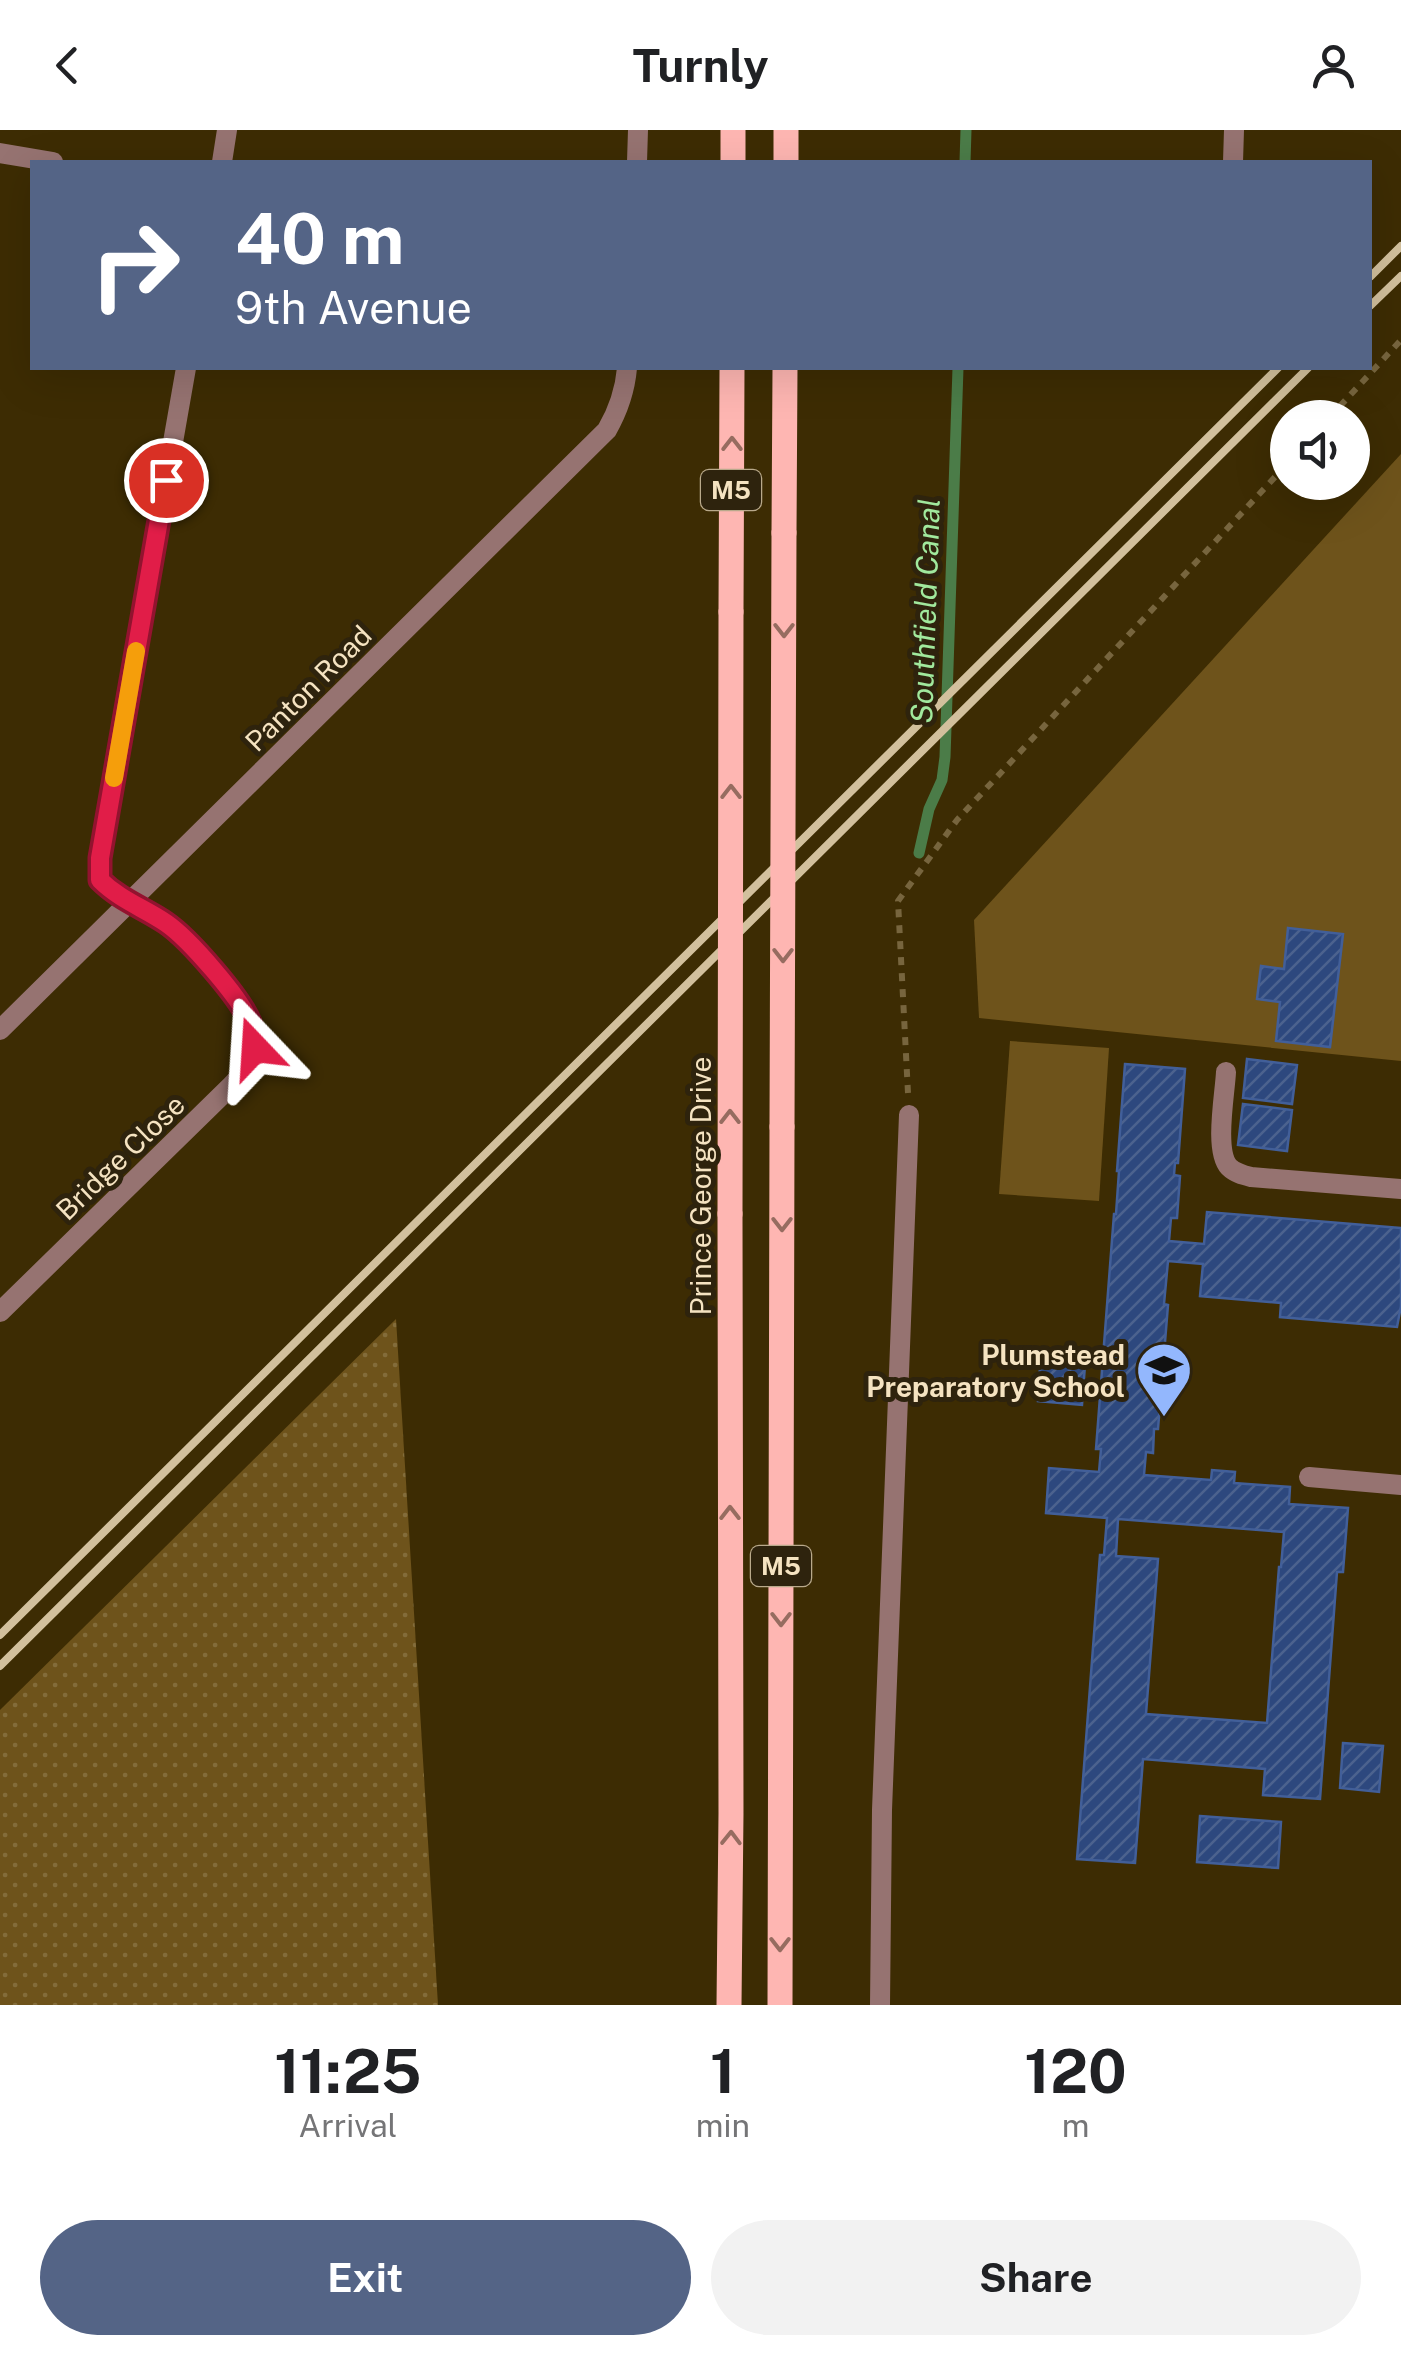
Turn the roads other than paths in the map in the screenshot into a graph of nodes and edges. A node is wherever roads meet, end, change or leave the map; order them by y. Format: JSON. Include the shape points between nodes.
{"nodes":[{"id":1,"x":228,"y":130,"type":"edge"},
{"id":2,"x":638,"y":130,"type":"edge"},
{"id":3,"x":733,"y":130,"type":"edge"},
{"id":4,"x":786,"y":130,"type":"edge"},
{"id":5,"x":1234,"y":130,"type":"edge"},
{"id":6,"x":0,"y":153,"type":"edge"},
{"id":7,"x":41,"y":160,"type":"edge"},
{"id":8,"x":222,"y":160,"type":"edge"},
{"id":9,"x":637,"y":160,"type":"edge"},
{"id":10,"x":733,"y":160,"type":"edge"},
{"id":11,"x":786,"y":160,"type":"edge"},
{"id":12,"x":1232,"y":160,"type":"edge"},
{"id":13,"x":186,"y":370,"type":"edge"},
{"id":14,"x":627,"y":370,"type":"edge"},
{"id":15,"x":732,"y":370,"type":"edge"},
{"id":16,"x":785,"y":370,"type":"edge"},
{"id":17,"x":129,"y":903,"type":"junction"},
{"id":18,"x":0,"y":1030,"type":"edge"},
{"id":19,"x":1226,"y":1072,"type":"dead end"},
{"id":20,"x":909,"y":1115,"type":"road end"},
{"id":21,"x":1401,"y":1189,"type":"edge"},
{"id":22,"x":0,"y":1312,"type":"edge"},
{"id":23,"x":1309,"y":1478,"type":"dead end"},
{"id":24,"x":1401,"y":1484,"type":"edge"},
{"id":25,"x":728,"y":2005,"type":"edge"},
{"id":26,"x":780,"y":2005,"type":"edge"},
{"id":27,"x":880,"y":2005,"type":"edge"}],
"edges":[{"from":1,"to":8,"type":"street"},
{"from":2,"to":9,"type":"street"},
{"from":3,"to":10,"type":"main road"},
{"from":4,"to":11,"type":"main road"},
{"from":5,"to":12,"type":"street"},
{"from":6,"to":7,"type":"street"},
{"from":13,"to":17,"type":"street","via":[[100,858],[100,880]]},
{"from":14,"to":17,"type":"street","name":"Panton Road","via":[[608,430]]},
{"from":25,"to":15,"type":"main road","name":"Prince George Drive","number":"M5","one_way":true,"bridge":true},
{"from":16,"to":26,"type":"main road","number":"M5","one_way":true,"bridge":true},
{"from":17,"to":18,"type":"street","name":"Panton Road"},
{"from":17,"to":22,"type":"street","name":"Bridge Close","via":[[176,930],[231,991],[251,1023],[250,1064]]},
{"from":19,"to":21,"type":"street","via":[[1221,1150],[1239,1174]]},
{"from":20,"to":27,"type":"street"},
{"from":23,"to":24,"type":"street"}]}
